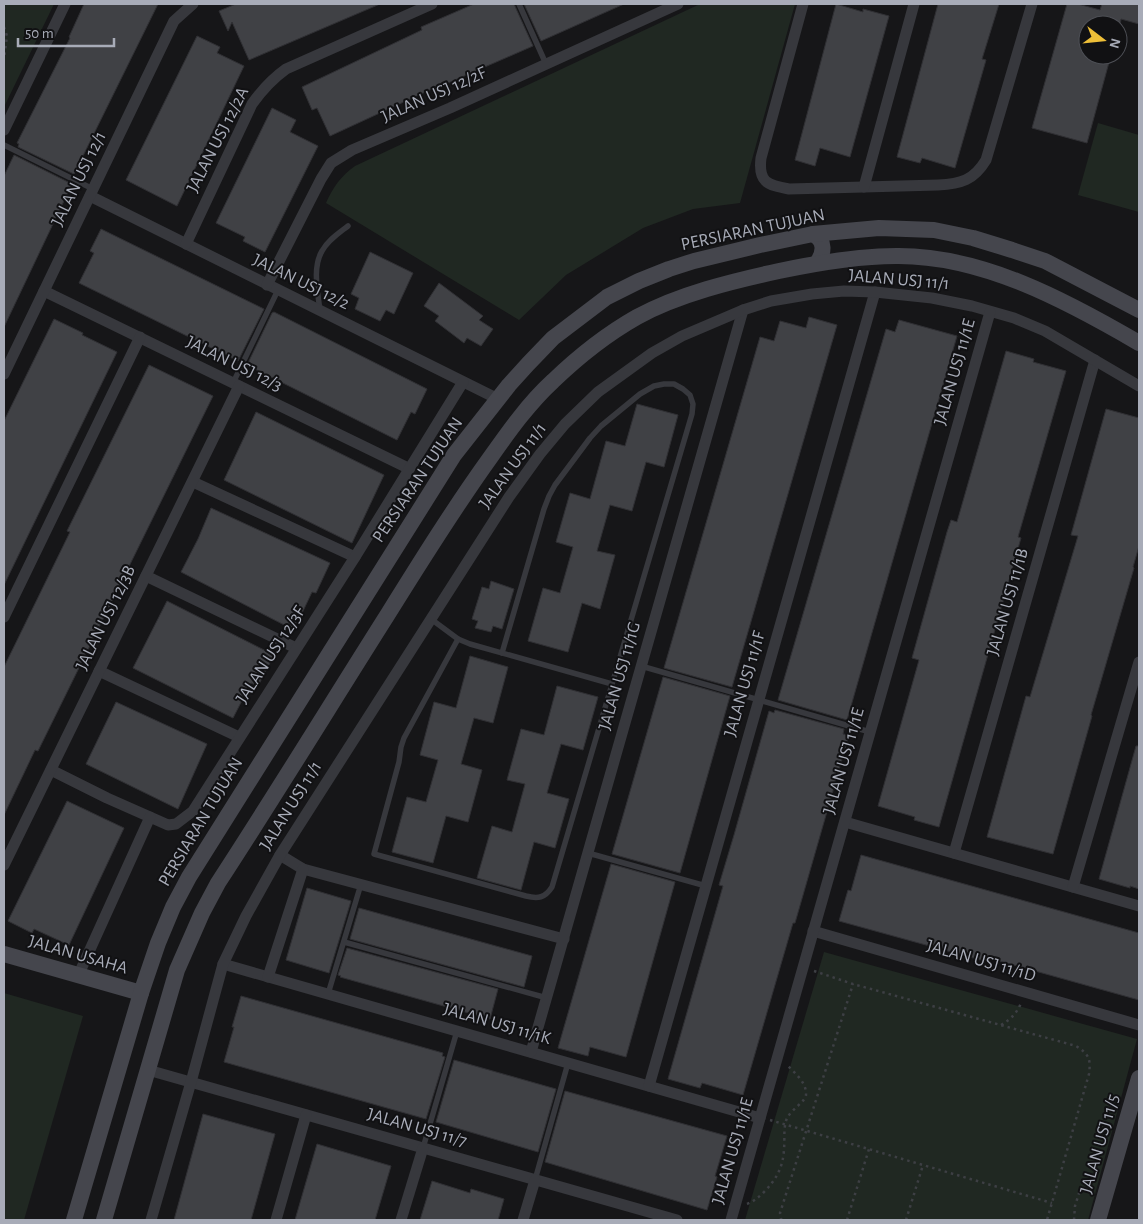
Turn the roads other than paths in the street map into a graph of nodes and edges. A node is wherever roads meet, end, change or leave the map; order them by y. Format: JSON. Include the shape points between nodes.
{"nodes":[{"id":1,"x":66,"y":4,"type":"edge"},
{"id":2,"x":193,"y":4,"type":"edge"},
{"id":3,"x":432,"y":4,"type":"edge"},
{"id":4,"x":518,"y":4,"type":"edge"},
{"id":5,"x":678,"y":4,"type":"edge"},
{"id":6,"x":803,"y":4,"type":"edge"},
{"id":7,"x":914,"y":4,"type":"edge"},
{"id":8,"x":1032,"y":4,"type":"edge"},
{"id":9,"x":546,"y":64,"type":"junction"},
{"id":10,"x":4,"y":130,"type":"edge"},
{"id":11,"x":4,"y":145,"type":"edge"},
{"id":12,"x":864,"y":187,"type":"junction"},
{"id":13,"x":91,"y":192,"type":"junction"},
{"id":14,"x":348,"y":226,"type":"dead end"},
{"id":15,"x":813,"y":234,"type":"junction"},
{"id":16,"x":186,"y":244,"type":"junction"},
{"id":17,"x":817,"y":263,"type":"junction"},
{"id":18,"x":267,"y":285,"type":"junction"},
{"id":19,"x":278,"y":290,"type":"junction"},
{"id":20,"x":44,"y":291,"type":"junction"},
{"id":21,"x":875,"y":292,"type":"junction"},
{"id":22,"x":742,"y":310,"type":"junction"},
{"id":23,"x":1139,"y":310,"type":"edge"},
{"id":24,"x":320,"y":311,"type":"junction"},
{"id":25,"x":990,"y":312,"type":"junction"},
{"id":26,"x":140,"y":337,"type":"junction"},
{"id":27,"x":1139,"y":343,"type":"edge"},
{"id":28,"x":1095,"y":360,"type":"junction"},
{"id":29,"x":4,"y":374,"type":"edge"},
{"id":30,"x":463,"y":382,"type":"junction"},
{"id":31,"x":236,"y":384,"type":"junction"},
{"id":32,"x":1139,"y":386,"type":"edge"},
{"id":33,"x":498,"y":399,"type":"junction"},
{"id":34,"x":408,"y":468,"type":"junction"},
{"id":35,"x":192,"y":482,"type":"junction"},
{"id":36,"x":355,"y":557,"type":"junction"},
{"id":37,"x":146,"y":576,"type":"junction"},
{"id":38,"x":4,"y":617,"type":"edge"},
{"id":39,"x":431,"y":619,"type":"junction"},
{"id":40,"x":458,"y":639,"type":"junction"},
{"id":41,"x":296,"y":648,"type":"junction"},
{"id":42,"x":502,"y":653,"type":"junction"},
{"id":43,"x":1139,"y":662,"type":"edge"},
{"id":44,"x":641,"y":666,"type":"junction"},
{"id":45,"x":99,"y":671,"type":"junction"},
{"id":46,"x":612,"y":684,"type":"junction"},
{"id":47,"x":759,"y":700,"type":"junction"},
{"id":48,"x":870,"y":732,"type":"junction"},
{"id":49,"x":239,"y":737,"type":"junction"},
{"id":50,"x":51,"y":770,"type":"junction"},
{"id":51,"x":150,"y":817,"type":"junction"},
{"id":52,"x":845,"y":822,"type":"junction"},
{"id":53,"x":588,"y":853,"type":"junction"},
{"id":54,"x":954,"y":853,"type":"junction"},
{"id":55,"x":280,"y":855,"type":"junction"},
{"id":56,"x":4,"y":865,"type":"edge"},
{"id":57,"x":303,"y":869,"type":"junction"},
{"id":58,"x":361,"y":884,"type":"junction"},
{"id":59,"x":706,"y":886,"type":"junction"},
{"id":60,"x":1073,"y":887,"type":"junction"},
{"id":61,"x":1139,"y":906,"type":"edge"},
{"id":62,"x":813,"y":931,"type":"junction"},
{"id":63,"x":564,"y":938,"type":"junction"},
{"id":64,"x":344,"y":942,"type":"junction"},
{"id":65,"x":4,"y":954,"type":"edge"},
{"id":66,"x":223,"y":964,"type":"junction"},
{"id":67,"x":78,"y":976,"type":"junction"},
{"id":68,"x":268,"y":977,"type":"junction"},
{"id":69,"x":141,"y":993,"type":"junction"},
{"id":70,"x":328,"y":994,"type":"junction"},
{"id":71,"x":546,"y":998,"type":"junction"},
{"id":72,"x":1139,"y":1025,"type":"edge"},
{"id":73,"x":456,"y":1031,"type":"junction"},
{"id":74,"x":531,"y":1052,"type":"junction"},
{"id":75,"x":568,"y":1063,"type":"junction"},
{"id":76,"x":148,"y":1070,"type":"junction"},
{"id":77,"x":1139,"y":1078,"type":"edge"},
{"id":78,"x":191,"y":1082,"type":"junction"},
{"id":79,"x":649,"y":1086,"type":"junction"},
{"id":80,"x":306,"y":1115,"type":"junction"},
{"id":81,"x":760,"y":1118,"type":"junction"},
{"id":82,"x":423,"y":1148,"type":"junction"},
{"id":83,"x":535,"y":1180,"type":"junction"},
{"id":84,"x":644,"y":1216,"type":"edge"},
{"id":85,"x":74,"y":1220,"type":"edge"},
{"id":86,"x":104,"y":1220,"type":"edge"},
{"id":87,"x":151,"y":1220,"type":"edge"},
{"id":88,"x":276,"y":1220,"type":"edge"},
{"id":89,"x":401,"y":1220,"type":"edge"},
{"id":90,"x":523,"y":1220,"type":"edge"},
{"id":91,"x":677,"y":1220,"type":"edge"},
{"id":92,"x":731,"y":1220,"type":"edge"},
{"id":93,"x":1098,"y":1220,"type":"edge"}],
"edges":[{"from":1,"to":10,"type":"street"},
{"from":2,"to":13,"type":"street","name":"JALAN USJ 12/1","via":[[174,20]]},
{"from":3,"to":16,"type":"street","name":"JALAN USJ 12/2A","via":[[275,76],[252,104]]},
{"from":4,"to":9,"type":"lane"},
{"from":5,"to":9,"type":"street","name":"JALAN USJ 12/2F"},
{"from":6,"to":12,"type":"street","via":[[760,170],[763,179],[789,189]]},
{"from":7,"to":12,"type":"street"},
{"from":8,"to":12,"type":"street","via":[[986,160],[980,169],[972,177],[950,185]]},
{"from":9,"to":18,"type":"street","name":"JALAN USJ 12/2F","via":[[352,150],[331,163]]},
{"from":11,"to":13,"type":"lane"},
{"from":13,"to":16,"type":"street","name":"JALAN USJ 12/2"},
{"from":13,"to":20,"type":"street","name":"JALAN USJ 12/1"},
{"from":14,"to":24,"type":"lane","via":[[334,236],[322,252],[317,268]]},
{"from":15,"to":17,"type":"main road","via":[[823,246]]},
{"from":15,"to":23,"type":"main road","name":"PERSIARAN TUJUAN","via":[[879,228],[934,230],[973,238],[1046,261]]},
{"from":15,"to":33,"type":"main road","name":"PERSIARAN TUJUAN","via":[[694,261],[639,281],[608,297],[553,338]]},
{"from":16,"to":18,"type":"street","name":"JALAN USJ 12/2"},
{"from":17,"to":27,"type":"main road","via":[[898,256],[966,265],[1034,287]]},
{"from":17,"to":76,"type":"main road","via":[[728,283],[676,299],[639,316],[609,335],[552,381],[525,412],[458,503],[218,882],[178,970]]},
{"from":18,"to":19,"type":"street","name":"JALAN USJ 12/2"},
{"from":19,"to":24,"type":"street","name":"JALAN USJ 12/2"},
{"from":19,"to":31,"type":"lane"},
{"from":20,"to":26,"type":"street","name":"JALAN USJ 12/3"},
{"from":20,"to":29,"type":"street","name":"JALAN USJ 12/1"},
{"from":21,"to":22,"type":"street","name":"JALAN USJ 11/1","via":[[812,294]]},
{"from":21,"to":25,"type":"street","name":"JALAN USJ 11/1","via":[[932,298]]},
{"from":21,"to":47,"type":"street","name":"JALAN USJ 11/1F"},
{"from":22,"to":39,"type":"street","name":"JALAN USJ 11/1","via":[[652,352],[598,392],[565,424],[509,497]]},
{"from":22,"to":44,"type":"street","name":"JALAN USJ 11/1G"},
{"from":24,"to":30,"type":"street","name":"JALAN USJ 12/2"},
{"from":25,"to":28,"type":"street","name":"JALAN USJ 11/1","via":[[1045,331]]},
{"from":25,"to":48,"type":"street","name":"JALAN USJ 11/1E"},
{"from":26,"to":31,"type":"street","name":"JALAN USJ 12/3"},
{"from":26,"to":38,"type":"street"},
{"from":28,"to":32,"type":"street","name":"JALAN USJ 11/1"},
{"from":28,"to":54,"type":"street","name":"JALAN USJ 11/1B"},
{"from":30,"to":33,"type":"street","name":"JALAN USJ 12/2"},
{"from":30,"to":34,"type":"street","name":"JALAN USJ 12/3F"},
{"from":31,"to":34,"type":"street","name":"JALAN USJ 12/3"},
{"from":31,"to":35,"type":"street","name":"JALAN USJ 12/3B"},
{"from":33,"to":69,"type":"main road","name":"PERSIARAN TUJUAN","via":[[454,455],[188,877],[158,943]]},
{"from":34,"to":36,"type":"street","name":"JALAN USJ 12/3F"},
{"from":35,"to":36,"type":"street"},
{"from":35,"to":37,"type":"street","name":"JALAN USJ 12/3B"},
{"from":36,"to":41,"type":"street","name":"JALAN USJ 12/3F"},
{"from":37,"to":41,"type":"street"},
{"from":37,"to":45,"type":"street","name":"JALAN USJ 12/3B"},
{"from":39,"to":40,"type":"lane"},
{"from":39,"to":55,"type":"street","name":"JALAN USJ 11/1"},
{"from":40,"to":42,"type":"lane"},
{"from":40,"to":46,"type":"lane","via":[[404,738],[374,854],[534,898],[548,893]]},
{"from":41,"to":49,"type":"street","name":"JALAN USJ 12/3F"},
{"from":42,"to":46,"type":"lane"},
{"from":42,"to":46,"type":"lane","via":[[544,508],[555,485],[601,426],[640,394],[654,386],[674,384],[690,396],[692,414]]},
{"from":43,"to":60,"type":"street"},
{"from":44,"to":47,"type":"lane"},
{"from":44,"to":53,"type":"street","name":"JALAN USJ 11/1G"},
{"from":45,"to":49,"type":"street"},
{"from":45,"to":50,"type":"street","name":"JALAN USJ 12/3B"},
{"from":47,"to":48,"type":"lane"},
{"from":47,"to":59,"type":"street","name":"JALAN USJ 11/1F"},
{"from":48,"to":52,"type":"street","name":"JALAN USJ 11/1E"},
{"from":49,"to":51,"type":"street","name":"JALAN USJ 12/3F","via":[[193,811],[176,824],[168,825]]},
{"from":50,"to":51,"type":"street","name":"JALAN USJ 12/3F"},
{"from":50,"to":56,"type":"street","name":"JALAN USJ 12/3B"},
{"from":51,"to":67,"type":"street"},
{"from":52,"to":54,"type":"street"},
{"from":52,"to":62,"type":"street","name":"JALAN USJ 11/1E"},
{"from":53,"to":59,"type":"lane"},
{"from":53,"to":63,"type":"street","name":"JALAN USJ 11/1G"},
{"from":54,"to":60,"type":"street"},
{"from":55,"to":57,"type":"street"},
{"from":55,"to":66,"type":"street","name":"JALAN USJ 11/1"},
{"from":57,"to":58,"type":"street"},
{"from":57,"to":68,"type":"street"},
{"from":58,"to":63,"type":"street"},
{"from":58,"to":64,"type":"lane"},
{"from":59,"to":79,"type":"street","name":"JALAN USJ 11/1F"},
{"from":60,"to":61,"type":"street"},
{"from":62,"to":72,"type":"street","name":"JALAN USJ 11/1D"},
{"from":62,"to":81,"type":"street","name":"JALAN USJ 11/1E"},
{"from":63,"to":71,"type":"street","name":"JALAN USJ 11/1G"},
{"from":64,"to":70,"type":"lane"},
{"from":64,"to":71,"type":"lane"},
{"from":65,"to":67,"type":"main road","name":"JALAN USAHA"},
{"from":66,"to":68,"type":"street","name":"JALAN USJ 11/1K"},
{"from":66,"to":78,"type":"street","name":"JALAN USJ 11/1"},
{"from":67,"to":69,"type":"main road","name":"JALAN USAHA"},
{"from":68,"to":70,"type":"street","name":"JALAN USJ 11/1K"},
{"from":69,"to":85,"type":"main road","name":"PERSIARAN TUJUAN"},
{"from":70,"to":73,"type":"street","name":"JALAN USJ 11/1K"},
{"from":71,"to":74,"type":"street","name":"JALAN USJ 11/1G"},
{"from":73,"to":74,"type":"street","name":"JALAN USJ 11/1K"},
{"from":73,"to":82,"type":"lane"},
{"from":74,"to":75,"type":"street","name":"JALAN USJ 11/1K"},
{"from":75,"to":79,"type":"street","name":"JALAN USJ 11/1K"},
{"from":75,"to":83,"type":"lane"},
{"from":76,"to":78,"type":"street","name":"JALAN USJ 11/7"},
{"from":76,"to":86,"type":"main road"},
{"from":77,"to":93,"type":"main road","name":"JALAN USJ 11/5"},
{"from":78,"to":80,"type":"street","name":"JALAN USJ 11/7"},
{"from":78,"to":87,"type":"street","name":"JALAN USJ 11/1"},
{"from":79,"to":81,"type":"street","name":"JALAN USJ 11/1K"},
{"from":80,"to":82,"type":"street","name":"JALAN USJ 11/7"},
{"from":80,"to":88,"type":"street"},
{"from":81,"to":92,"type":"street","name":"JALAN USJ 11/1E"},
{"from":82,"to":83,"type":"street","name":"JALAN USJ 11/7"},
{"from":82,"to":89,"type":"street"},
{"from":83,"to":84,"type":"street","name":"JALAN USJ 11/7"},
{"from":83,"to":90,"type":"street"},
{"from":84,"to":91,"type":"street","name":"JALAN USJ 11/7"}]}
